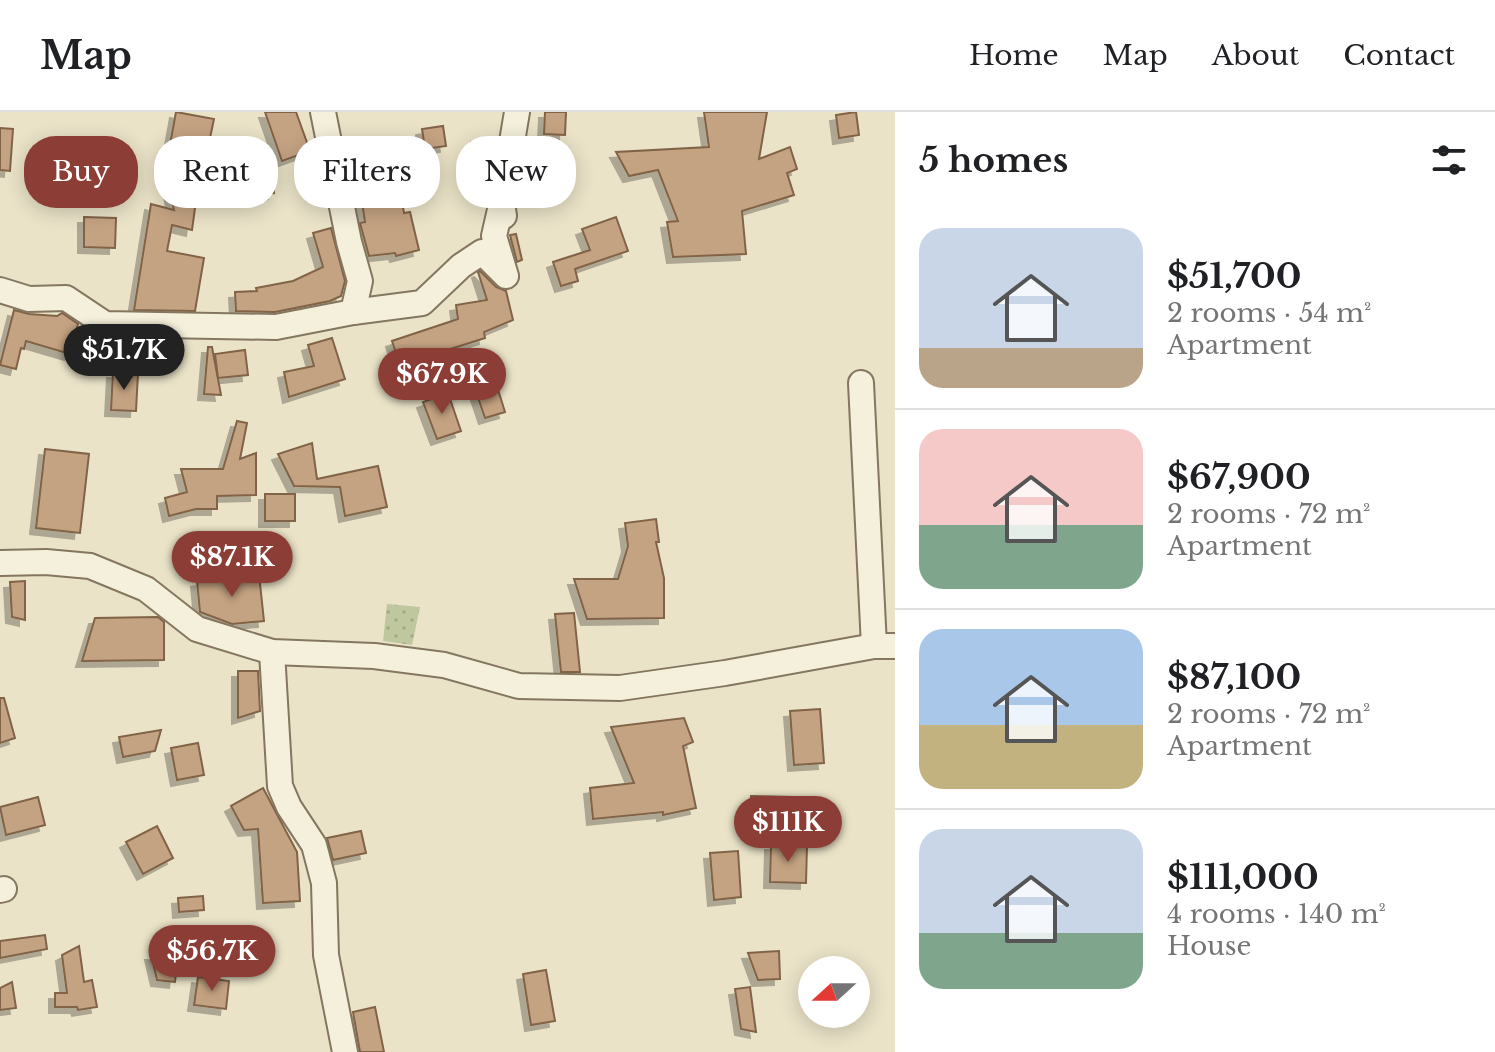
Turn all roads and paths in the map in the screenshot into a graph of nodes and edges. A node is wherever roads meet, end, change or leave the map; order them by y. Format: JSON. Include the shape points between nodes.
{"nodes":[{"id":1,"x":323,"y":112,"type":"edge"},
{"id":2,"x":517,"y":112,"type":"edge"},
{"id":3,"x":0,"y":290,"type":"edge"},
{"id":4,"x":353,"y":312,"type":"junction"},
{"id":5,"x":861,"y":383,"type":"dead end"},
{"id":6,"x":0,"y":563,"type":"edge"},
{"id":7,"x":885,"y":646,"type":"edge"},
{"id":8,"x":272,"y":652,"type":"junction"},
{"id":9,"x":345,"y":1052,"type":"edge"}],
"edges":[{"from":1,"to":4,"type":"street","via":[[360,281]]},
{"from":2,"to":4,"type":"street","via":[[494,236],[506,276],[482,252],[422,303]]},
{"from":3,"to":4,"type":"street","via":[[29,299],[66,298],[105,324],[276,327]]},
{"from":5,"to":7,"type":"street"},
{"from":6,"to":8,"type":"street","via":[[90,566],[146,589],[197,629]]},
{"from":7,"to":8,"type":"street","via":[[620,688],[519,686],[444,665]]},
{"from":8,"to":9,"type":"street","via":[[280,786],[314,845],[324,883],[326,955]]}]}
